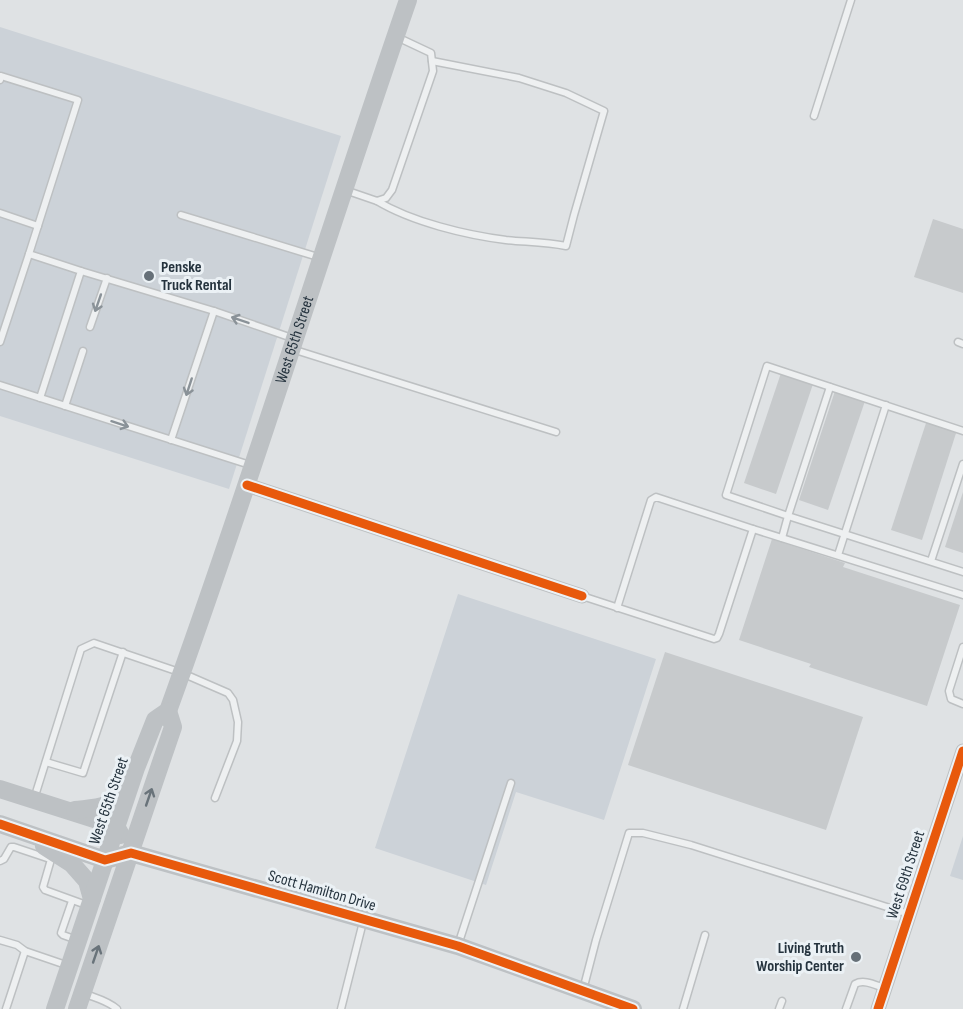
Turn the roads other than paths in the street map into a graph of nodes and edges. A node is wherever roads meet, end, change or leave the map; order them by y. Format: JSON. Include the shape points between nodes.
{"nodes":[{"id":1,"x":408,"y":0,"type":"edge"},
{"id":2,"x":851,"y":0,"type":"edge"},
{"id":3,"x":395,"y":37,"type":"junction"},
{"id":4,"x":432,"y":61,"type":"junction"},
{"id":5,"x":0,"y":80,"type":"edge"},
{"id":6,"x":814,"y":116,"type":"dead end"},
{"id":7,"x":344,"y":190,"type":"junction"},
{"id":8,"x":377,"y":201,"type":"junction"},
{"id":9,"x":0,"y":213,"type":"edge"},
{"id":10,"x":181,"y":215,"type":"dead end"},
{"id":11,"x":38,"y":226,"type":"junction"},
{"id":12,"x":29,"y":254,"type":"junction"},
{"id":13,"x":322,"y":258,"type":"junction"},
{"id":14,"x":81,"y":271,"type":"junction"},
{"id":15,"x":107,"y":278,"type":"junction"},
{"id":16,"x":214,"y":311,"type":"junction"},
{"id":17,"x":90,"y":327,"type":"dead end"},
{"id":18,"x":0,"y":342,"type":"edge"},
{"id":19,"x":294,"y":344,"type":"junction"},
{"id":20,"x":82,"y":351,"type":"dead end"},
{"id":21,"x":0,"y":385,"type":"edge"},
{"id":22,"x":830,"y":387,"type":"junction"},
{"id":23,"x":40,"y":398,"type":"junction"},
{"id":24,"x":886,"y":405,"type":"junction"},
{"id":25,"x":65,"y":406,"type":"junction"},
{"id":26,"x":963,"y":431,"type":"edge"},
{"id":27,"x":556,"y":432,"type":"dead end"},
{"id":28,"x":171,"y":440,"type":"junction"},
{"id":29,"x":963,"y":464,"type":"edge"},
{"id":30,"x":253,"y":466,"type":"junction"},
{"id":31,"x":247,"y":485,"type":"junction"},
{"id":32,"x":788,"y":516,"type":"junction"},
{"id":33,"x":753,"y":529,"type":"junction"},
{"id":34,"x":844,"y":534,"type":"junction"},
{"id":35,"x":782,"y":538,"type":"junction"},
{"id":36,"x":838,"y":555,"type":"junction"},
{"id":37,"x":931,"y":561,"type":"junction"},
{"id":38,"x":963,"y":572,"type":"edge"},
{"id":39,"x":963,"y":595,"type":"edge"},
{"id":40,"x":582,"y":596,"type":"joint"},
{"id":41,"x":617,"y":608,"type":"junction"},
{"id":42,"x":963,"y":647,"type":"edge"},
{"id":43,"x":123,"y":652,"type":"junction"},
{"id":44,"x":182,"y":673,"type":"junction"},
{"id":45,"x":963,"y":704,"type":"edge"},
{"id":46,"x":168,"y":711,"type":"junction"},
{"id":47,"x":963,"y":752,"type":"edge"},
{"id":48,"x":46,"y":762,"type":"junction"},
{"id":49,"x":136,"y":768,"type":"junction"},
{"id":50,"x":511,"y":783,"type":"dead end"},
{"id":51,"x":0,"y":789,"type":"edge"},
{"id":52,"x":215,"y":798,"type":"dead end"},
{"id":53,"x":34,"y":799,"type":"junction"},
{"id":54,"x":71,"y":811,"type":"junction"},
{"id":55,"x":0,"y":824,"type":"edge"},
{"id":56,"x":116,"y":826,"type":"junction"},
{"id":57,"x":54,"y":851,"type":"junction"},
{"id":58,"x":130,"y":853,"type":"junction"},
{"id":59,"x":105,"y":860,"type":"junction"},
{"id":60,"x":0,"y":861,"type":"edge"},
{"id":61,"x":84,"y":902,"type":"junction"},
{"id":62,"x":909,"y":914,"type":"junction"},
{"id":63,"x":364,"y":919,"type":"junction"},
{"id":64,"x":705,"y":935,"type":"dead end"},
{"id":65,"x":0,"y":940,"type":"edge"},
{"id":66,"x":458,"y":946,"type":"junction"},
{"id":67,"x":25,"y":951,"type":"junction"},
{"id":68,"x":69,"y":966,"type":"junction"},
{"id":69,"x":885,"y":988,"type":"junction"},
{"id":70,"x":582,"y":991,"type":"junction"},
{"id":71,"x":80,"y":1001,"type":"edge"},
{"id":72,"x":782,"y":1001,"type":"dead end"},
{"id":73,"x":6,"y":1009,"type":"edge"},
{"id":74,"x":55,"y":1009,"type":"edge"},
{"id":75,"x":117,"y":1009,"type":"edge"},
{"id":76,"x":341,"y":1009,"type":"edge"},
{"id":77,"x":633,"y":1009,"type":"edge"},
{"id":78,"x":683,"y":1009,"type":"edge"},
{"id":79,"x":779,"y":1009,"type":"edge"},
{"id":80,"x":846,"y":1009,"type":"edge"},
{"id":81,"x":878,"y":1009,"type":"edge"}],
"edges":[{"from":1,"to":3,"type":"main road","name":"West 65th Street"},
{"from":2,"to":6,"type":"lane"},
{"from":3,"to":4,"type":"lane","via":[[431,53]]},
{"from":3,"to":7,"type":"main road","name":"West 65th Street"},
{"from":4,"to":8,"type":"lane","via":[[433,71],[392,190],[387,198]]},
{"from":4,"to":8,"type":"lane","via":[[519,78],[566,93],[604,111],[566,246],[469,234],[395,212]]},
{"from":5,"to":11,"type":"lane","via":[[1,76],[78,100]]},
{"from":7,"to":8,"type":"lane"},
{"from":7,"to":13,"type":"main road","name":"West 65th Street"},
{"from":9,"to":11,"type":"lane"},
{"from":10,"to":13,"type":"lane"},
{"from":11,"to":12,"type":"lane"},
{"from":12,"to":14,"type":"lane"},
{"from":12,"to":18,"type":"lane"},
{"from":13,"to":19,"type":"main road","name":"West 65th Street"},
{"from":14,"to":15,"type":"lane"},
{"from":14,"to":23,"type":"lane"},
{"from":15,"to":16,"type":"lane"},
{"from":15,"to":17,"type":"lane","one_way":true},
{"from":19,"to":16,"type":"lane","one_way":true},
{"from":16,"to":28,"type":"lane","one_way":true},
{"from":19,"to":27,"type":"lane"},
{"from":19,"to":30,"type":"main road","name":"West 65th Street"},
{"from":20,"to":25,"type":"lane"},
{"from":21,"to":23,"type":"lane"},
{"from":22,"to":24,"type":"lane"},
{"from":22,"to":32,"type":"lane"},
{"from":22,"to":32,"type":"lane","via":[[767,366],[726,495]]},
{"from":23,"to":25,"type":"lane"},
{"from":24,"to":26,"type":"lane"},
{"from":24,"to":34,"type":"lane"},
{"from":25,"to":28,"type":"lane","one_way":true},
{"from":28,"to":30,"type":"lane"},
{"from":29,"to":37,"type":"lane"},
{"from":30,"to":31,"type":"main road","name":"West 65th Street"},
{"from":31,"to":40,"type":"street"},
{"from":31,"to":44,"type":"main road","name":"West 65th Street"},
{"from":32,"to":34,"type":"lane"},
{"from":32,"to":35,"type":"lane"},
{"from":33,"to":35,"type":"lane"},
{"from":33,"to":41,"type":"lane","via":[[717,638]]},
{"from":33,"to":41,"type":"lane","via":[[653,498]]},
{"from":34,"to":36,"type":"lane"},
{"from":34,"to":37,"type":"lane"},
{"from":35,"to":36,"type":"lane"},
{"from":36,"to":39,"type":"lane"},
{"from":37,"to":38,"type":"lane"},
{"from":40,"to":41,"type":"lane"},
{"from":42,"to":45,"type":"lane","via":[[949,691],[951,699]]},
{"from":43,"to":44,"type":"lane"},
{"from":43,"to":48,"type":"lane","via":[[94,643],[81,649]]},
{"from":43,"to":48,"type":"lane","via":[[83,773]]},
{"from":44,"to":46,"type":"main road","name":"West 65th Street"},
{"from":44,"to":52,"type":"lane","via":[[228,693],[236,708],[237,741]]},
{"from":46,"to":49,"type":"main road","name":"West 65th Street","via":[[155,720]]},
{"from":58,"to":46,"type":"main road","name":"West 65th Street","one_way":true,"via":[[173,727]]},
{"from":47,"to":62,"type":"street","name":"West 69th Street"},
{"from":48,"to":53,"type":"lane"},
{"from":49,"to":54,"type":"main road","via":[[109,804]]},
{"from":49,"to":56,"type":"main road","name":"West 65th Street"},
{"from":50,"to":66,"type":"lane"},
{"from":51,"to":53,"type":"main road"},
{"from":53,"to":54,"type":"main road"},
{"from":54,"to":56,"type":"main road"},
{"from":55,"to":57,"type":"main road","via":[[19,830]]},
{"from":56,"to":58,"type":"main road"},
{"from":56,"to":59,"type":"main road","name":"West 65th Street"},
{"from":57,"to":59,"type":"main road"},
{"from":57,"to":60,"type":"lane","via":[[11,847]]},
{"from":57,"to":61,"type":"main road","via":[[87,881]]},
{"from":57,"to":61,"type":"lane","via":[[45,890]]},
{"from":58,"to":59,"type":"main road"},
{"from":58,"to":63,"type":"main road","name":"Scott Hamilton Drive"},
{"from":71,"to":58,"type":"main road","name":"West 65th Street","one_way":true},
{"from":59,"to":61,"type":"main road","name":"West 65th Street"},
{"from":61,"to":68,"type":"main road","name":"West 65th Street","via":[[78,941]]},
{"from":62,"to":69,"type":"street","name":"West 69th Street"},
{"from":62,"to":70,"type":"lane","via":[[691,845],[629,833]]},
{"from":63,"to":66,"type":"main road","name":"Scott Hamilton Drive"},
{"from":63,"to":76,"type":"lane"},
{"from":64,"to":78,"type":"lane"},
{"from":65,"to":67,"type":"lane"},
{"from":66,"to":70,"type":"main road","name":"Scott Hamilton Drive"},
{"from":67,"to":68,"type":"lane"},
{"from":67,"to":73,"type":"lane"},
{"from":68,"to":74,"type":"main road","name":"West 65th Street"},
{"from":69,"to":80,"type":"lane","via":[[858,982]]},
{"from":69,"to":81,"type":"street","name":"West 69th Street"},
{"from":70,"to":77,"type":"main road","name":"Scott Hamilton Drive"},
{"from":71,"to":75,"type":"lane","via":[[96,998]]},
{"from":72,"to":79,"type":"lane"}]}
